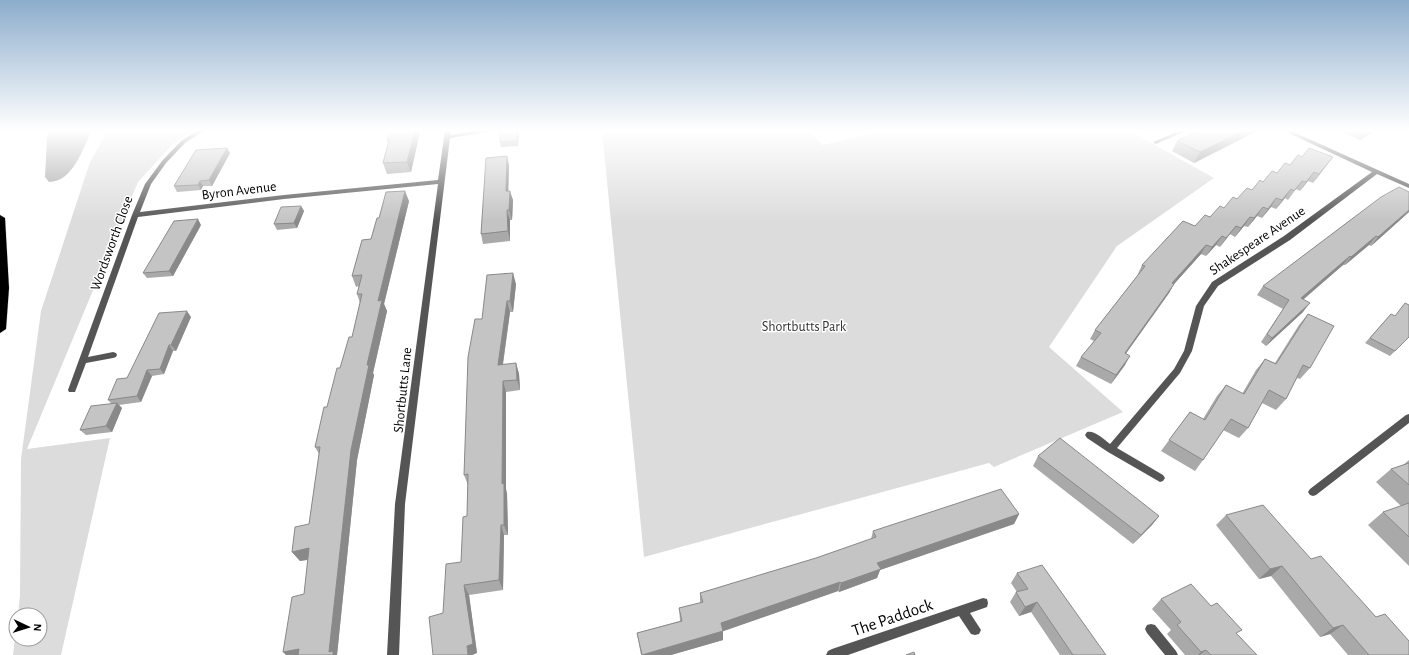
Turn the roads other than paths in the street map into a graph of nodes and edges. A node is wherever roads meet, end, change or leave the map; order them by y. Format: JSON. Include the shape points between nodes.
{"nodes":[{"id":1,"x":165,"y":161,"type":"edge"},
{"id":2,"x":445,"y":161,"type":"edge"},
{"id":3,"x":1354,"y":161,"type":"edge"},
{"id":4,"x":1377,"y":171,"type":"junction"},
{"id":5,"x":442,"y":182,"type":"junction"},
{"id":6,"x":1409,"y":186,"type":"edge"},
{"id":7,"x":135,"y":215,"type":"junction"},
{"id":8,"x":0,"y":218,"type":"edge"},
{"id":9,"x":0,"y":329,"type":"edge"},
{"id":10,"x":113,"y":354,"type":"dead end"},
{"id":11,"x":82,"y":361,"type":"junction"},
{"id":12,"x":72,"y":390,"type":"dead end"},
{"id":13,"x":1409,"y":418,"type":"edge"},
{"id":14,"x":1090,"y":435,"type":"dead end"},
{"id":15,"x":1111,"y":449,"type":"junction"},
{"id":16,"x":1160,"y":478,"type":"dead end"},
{"id":17,"x":1313,"y":492,"type":"dead end"},
{"id":18,"x":983,"y":603,"type":"dead end"},
{"id":19,"x":962,"y":611,"type":"junction"},
{"id":20,"x":1151,"y":629,"type":"dead end"},
{"id":21,"x":974,"y":630,"type":"dead end"},
{"id":22,"x":393,"y":655,"type":"edge"},
{"id":23,"x":832,"y":655,"type":"edge"},
{"id":24,"x":1172,"y":655,"type":"edge"}],
"edges":[{"from":1,"to":7,"type":"street","name":"Wordsworth Close","via":[[148,184]]},
{"from":2,"to":5,"type":"street","name":"Shortbutts Lane"},
{"from":3,"to":4,"type":"street"},
{"from":4,"to":6,"type":"street"},
{"from":4,"to":15,"type":"street","name":"Shakespeare Avenue","via":[[1287,238],[1215,284],[1200,306],[1188,351],[1177,370]]},
{"from":5,"to":7,"type":"street","name":"Byron Avenue"},
{"from":5,"to":22,"type":"street","name":"Shortbutts Lane","via":[[400,504]]},
{"from":7,"to":11,"type":"street","name":"Wordsworth Close"},
{"from":8,"to":9,"type":"highway","via":[[4,288]]},
{"from":10,"to":11,"type":"street"},
{"from":11,"to":12,"type":"street","name":"Wordsworth Close"},
{"from":13,"to":17,"type":"street"},
{"from":14,"to":15,"type":"street"},
{"from":15,"to":16,"type":"street"},
{"from":18,"to":19,"type":"street","name":"The Paddock"},
{"from":19,"to":21,"type":"street"},
{"from":19,"to":23,"type":"street","name":"The Paddock"},
{"from":20,"to":24,"type":"street"}]}
